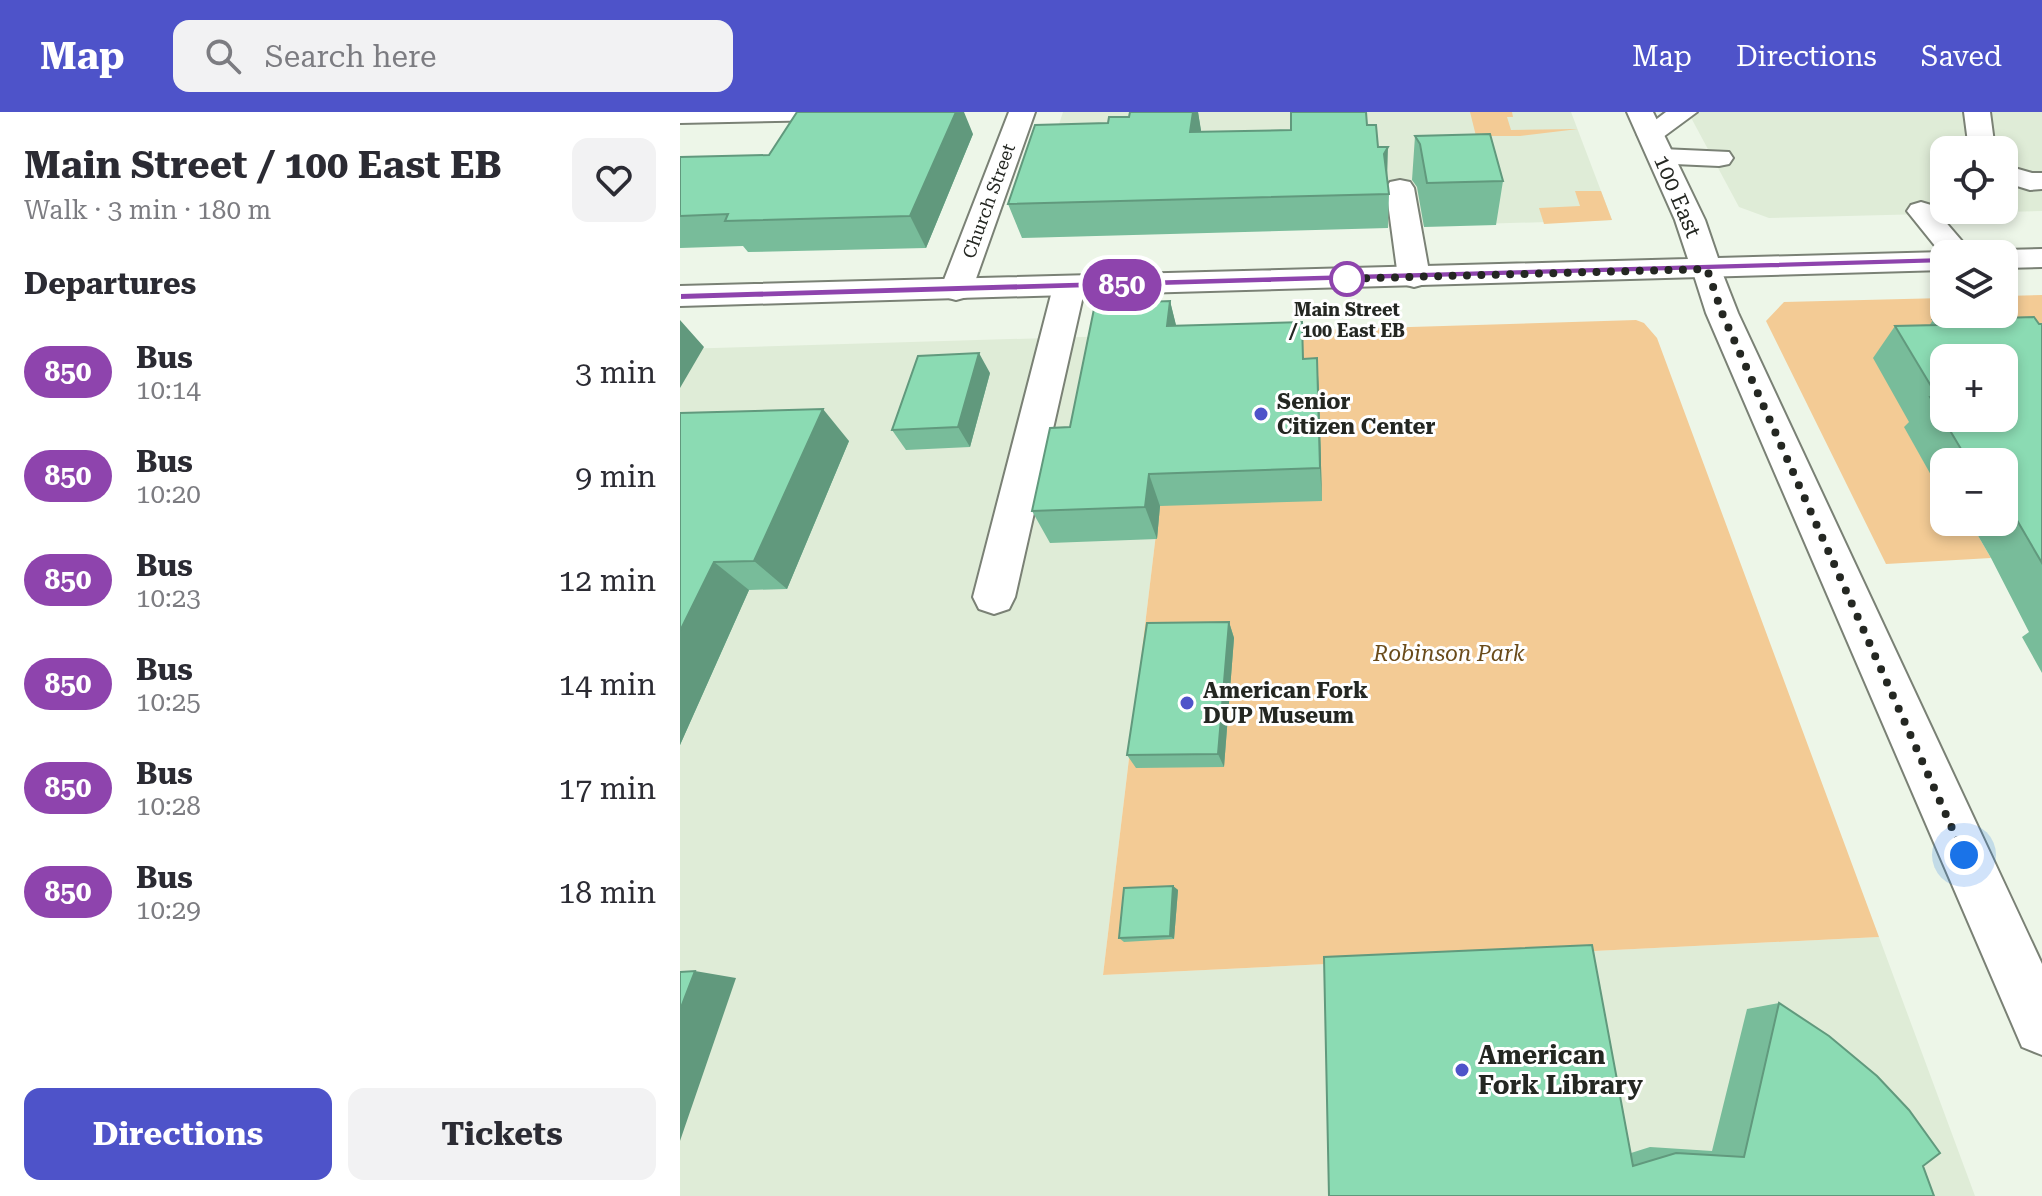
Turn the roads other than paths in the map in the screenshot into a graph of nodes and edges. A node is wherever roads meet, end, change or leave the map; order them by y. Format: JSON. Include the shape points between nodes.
{"nodes":[{"id":1,"x":831,"y":112,"type":"edge"},
{"id":2,"x":1022,"y":112,"type":"edge"},
{"id":3,"x":1684,"y":112,"type":"edge"},
{"id":4,"x":1977,"y":112,"type":"edge"},
{"id":5,"x":680,"y":115,"type":"edge"},
{"id":6,"x":1651,"y":134,"type":"edge"},
{"id":7,"x":1980,"y":136,"type":"edge"},
{"id":8,"x":1719,"y":158,"type":"dead end"},
{"id":9,"x":2018,"y":178,"type":"edge"},
{"id":10,"x":2042,"y":181,"type":"edge"},
{"id":11,"x":1400,"y":188,"type":"dead end"},
{"id":12,"x":1921,"y":211,"type":"dead end"},
{"id":13,"x":1946,"y":240,"type":"edge"},
{"id":14,"x":2042,"y":258,"type":"edge"},
{"id":15,"x":2018,"y":259,"type":"edge"},
{"id":16,"x":1930,"y":261,"type":"edge"},
{"id":17,"x":1707,"y":269,"type":"junction"},
{"id":18,"x":1414,"y":277,"type":"junction"},
{"id":19,"x":1069,"y":287,"type":"junction"},
{"id":20,"x":956,"y":290,"type":"junction"},
{"id":21,"x":680,"y":296,"type":"edge"},
{"id":22,"x":994,"y":597,"type":"dead end"},
{"id":23,"x":2042,"y":1027,"type":"edge"}],
"edges":[{"from":1,"to":5,"type":"main road"},
{"from":2,"to":20,"type":"main road","name":"Church Street"},
{"from":3,"to":6,"type":"main road"},
{"from":4,"to":7,"type":"main road"},
{"from":6,"to":8,"type":"main road"},
{"from":6,"to":17,"type":"main road","name":"100 East"},
{"from":9,"to":10,"type":"main road"},
{"from":11,"to":18,"type":"main road"},
{"from":12,"to":13,"type":"main road"},
{"from":14,"to":15,"type":"main road"},
{"from":16,"to":17,"type":"main road"},
{"from":17,"to":18,"type":"main road"},
{"from":17,"to":23,"type":"main road","name":"100 East","via":[[1722,313]]},
{"from":18,"to":19,"type":"main road"},
{"from":19,"to":20,"type":"main road"},
{"from":19,"to":22,"type":"main road"},
{"from":20,"to":21,"type":"main road"}]}
